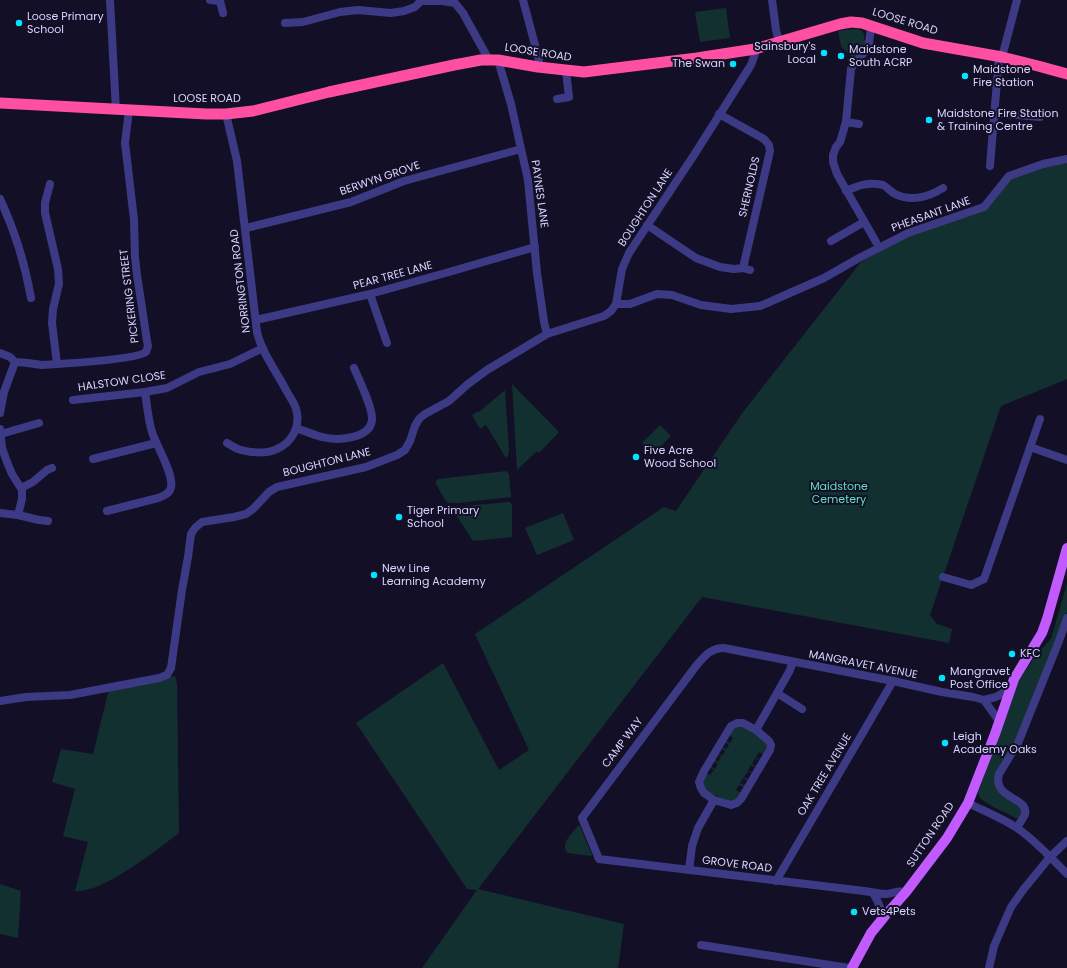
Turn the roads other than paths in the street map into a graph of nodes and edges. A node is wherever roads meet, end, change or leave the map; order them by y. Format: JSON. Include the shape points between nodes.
{"nodes":[{"id":1,"x":110,"y":0,"type":"edge"},
{"id":2,"x":210,"y":0,"type":"edge"},
{"id":3,"x":421,"y":0,"type":"edge"},
{"id":4,"x":522,"y":0,"type":"edge"},
{"id":5,"x":772,"y":0,"type":"edge"},
{"id":6,"x":1018,"y":0,"type":"edge"},
{"id":7,"x":223,"y":13,"type":"dead end"},
{"id":8,"x":285,"y":23,"type":"dead end"},
{"id":9,"x":871,"y":26,"type":"junction"},
{"id":10,"x":779,"y":42,"type":"junction"},
{"id":11,"x":755,"y":49,"type":"junction"},
{"id":12,"x":1000,"y":57,"type":"junction"},
{"id":13,"x":494,"y":60,"type":"junction"},
{"id":14,"x":538,"y":67,"type":"junction"},
{"id":15,"x":566,"y":71,"type":"junction"},
{"id":16,"x":1067,"y":74,"type":"edge"},
{"id":17,"x":557,"y":99,"type":"dead end"},
{"id":18,"x":0,"y":103,"type":"edge"},
{"id":19,"x":116,"y":110,"type":"junction"},
{"id":20,"x":129,"y":110,"type":"junction"},
{"id":21,"x":994,"y":113,"type":"junction"},
{"id":22,"x":226,"y":114,"type":"junction"},
{"id":23,"x":719,"y":114,"type":"junction"},
{"id":24,"x":1040,"y":117,"type":"dead end"},
{"id":25,"x":846,"y":122,"type":"junction"},
{"id":26,"x":859,"y":124,"type":"dead end"},
{"id":27,"x":522,"y":149,"type":"junction"},
{"id":28,"x":1067,"y":159,"type":"edge"},
{"id":29,"x":990,"y":166,"type":"dead end"},
{"id":30,"x":50,"y":184,"type":"dead end"},
{"id":31,"x":943,"y":188,"type":"dead end"},
{"id":32,"x":846,"y":191,"type":"junction"},
{"id":33,"x":0,"y":199,"type":"edge"},
{"id":34,"x":864,"y":222,"type":"junction"},
{"id":35,"x":647,"y":225,"type":"junction"},
{"id":36,"x":246,"y":228,"type":"junction"},
{"id":37,"x":831,"y":241,"type":"dead end"},
{"id":38,"x":876,"y":242,"type":"dead end"},
{"id":39,"x":534,"y":247,"type":"junction"},
{"id":40,"x":370,"y":294,"type":"junction"},
{"id":41,"x":31,"y":298,"type":"dead end"},
{"id":42,"x":616,"y":304,"type":"junction"},
{"id":43,"x":256,"y":320,"type":"junction"},
{"id":44,"x":548,"y":334,"type":"junction"},
{"id":45,"x":387,"y":343,"type":"dead end"},
{"id":46,"x":263,"y":348,"type":"junction"},
{"id":47,"x":0,"y":353,"type":"edge"},
{"id":48,"x":15,"y":362,"type":"junction"},
{"id":49,"x":57,"y":364,"type":"junction"},
{"id":50,"x":354,"y":368,"type":"dead end"},
{"id":51,"x":145,"y":392,"type":"junction"},
{"id":52,"x":73,"y":400,"type":"dead end"},
{"id":53,"x":0,"y":413,"type":"edge"},
{"id":54,"x":1040,"y":419,"type":"dead end"},
{"id":55,"x":40,"y":423,"type":"dead end"},
{"id":56,"x":296,"y":428,"type":"junction"},
{"id":57,"x":0,"y":431,"type":"edge"},
{"id":58,"x":156,"y":443,"type":"junction"},
{"id":59,"x":227,"y":443,"type":"dead end"},
{"id":60,"x":1030,"y":448,"type":"junction"},
{"id":61,"x":1,"y":449,"type":"edge"},
{"id":62,"x":93,"y":459,"type":"dead end"},
{"id":63,"x":1067,"y":460,"type":"edge"},
{"id":64,"x":52,"y":468,"type":"dead end"},
{"id":65,"x":21,"y":488,"type":"junction"},
{"id":66,"x":106,"y":511,"type":"dead end"},
{"id":67,"x":0,"y":513,"type":"edge"},
{"id":68,"x":18,"y":514,"type":"junction"},
{"id":69,"x":48,"y":521,"type":"dead end"},
{"id":70,"x":1067,"y":548,"type":"edge"},
{"id":71,"x":943,"y":577,"type":"dead end"},
{"id":72,"x":1067,"y":618,"type":"edge"},
{"id":73,"x":713,"y":649,"type":"joint"},
{"id":74,"x":793,"y":662,"type":"junction"},
{"id":75,"x":893,"y":681,"type":"junction"},
{"id":76,"x":1010,"y":689,"type":"junction"},
{"id":77,"x":777,"y":693,"type":"junction"},
{"id":78,"x":984,"y":700,"type":"junction"},
{"id":79,"x":0,"y":701,"type":"edge"},
{"id":80,"x":802,"y":709,"type":"dead end"},
{"id":81,"x":999,"y":721,"type":"junction"},
{"id":82,"x":756,"y":730,"type":"junction"},
{"id":83,"x":714,"y":800,"type":"junction"},
{"id":84,"x":968,"y":803,"type":"junction"},
{"id":85,"x":1017,"y":828,"type":"junction"},
{"id":86,"x":1067,"y":841,"type":"edge"},
{"id":87,"x":1050,"y":857,"type":"junction"},
{"id":88,"x":599,"y":859,"type":"joint"},
{"id":89,"x":689,"y":870,"type":"junction"},
{"id":90,"x":1067,"y":874,"type":"edge"},
{"id":91,"x":776,"y":881,"type":"junction"},
{"id":92,"x":906,"y":892,"type":"junction"},
{"id":93,"x":873,"y":893,"type":"junction"},
{"id":94,"x":884,"y":917,"type":"junction"},
{"id":95,"x":701,"y":945,"type":"dead end"},
{"id":96,"x":849,"y":968,"type":"edge"},
{"id":97,"x":852,"y":968,"type":"edge"},
{"id":98,"x":989,"y":968,"type":"edge"}],
"edges":[{"from":1,"to":19,"type":"street"},
{"from":2,"to":7,"type":"street","via":[[220,1]]},
{"from":3,"to":8,"type":"street","via":[[404,11],[391,13],[358,10],[303,22]]},
{"from":3,"to":13,"type":"street","name":"PAYNES LANE","via":[[455,3]]},
{"from":4,"to":14,"type":"street"},
{"from":5,"to":10,"type":"street"},
{"from":6,"to":12,"type":"street"},
{"from":9,"to":10,"type":"highway","name":"LOOSE ROAD","via":[[851,22]]},
{"from":9,"to":12,"type":"highway","name":"LOOSE ROAD","via":[[923,43]]},
{"from":9,"to":25,"type":"street","via":[[866,51],[851,69]]},
{"from":10,"to":11,"type":"highway","name":"LOOSE ROAD"},
{"from":11,"to":15,"type":"highway","name":"LOOSE ROAD","via":[[584,72]]},
{"from":11,"to":23,"type":"street","name":"BOUGHTON LANE","via":[[751,64]]},
{"from":12,"to":16,"type":"highway","name":"LOOSE ROAD"},
{"from":12,"to":21,"type":"street"},
{"from":13,"to":14,"type":"highway","name":"LOOSE ROAD"},
{"from":13,"to":22,"type":"highway","name":"LOOSE ROAD","via":[[466,63],[253,111]]},
{"from":13,"to":27,"type":"street","name":"PAYNES LANE","via":[[511,104]]},
{"from":14,"to":15,"type":"highway","name":"LOOSE ROAD"},
{"from":15,"to":17,"type":"street","via":[[568,97]]},
{"from":18,"to":19,"type":"highway","name":"LOOSE ROAD"},
{"from":19,"to":20,"type":"highway","name":"LOOSE ROAD"},
{"from":20,"to":22,"type":"highway","name":"LOOSE ROAD"},
{"from":20,"to":49,"type":"street","name":"PICKERING STREET","via":[[125,143],[134,220],[135,257],[148,341],[147,350],[145,353],[126,358]]},
{"from":21,"to":24,"type":"street"},
{"from":21,"to":29,"type":"street"},
{"from":22,"to":36,"type":"street","name":"NORRINGTON ROAD","via":[[237,161]]},
{"from":23,"to":35,"type":"street","name":"BOUGHTON LANE"},
{"from":23,"to":35,"type":"street","name":"SHERNOLDS","via":[[764,139],[769,145],[770,151],[746,269],[720,267],[696,258]]},
{"from":25,"to":26,"type":"street"},
{"from":25,"to":32,"type":"street","via":[[833,155],[837,174]]},
{"from":27,"to":36,"type":"street","name":"BERWYN GROVE","via":[[404,181],[352,202]]},
{"from":27,"to":39,"type":"street","name":"PAYNES LANE","via":[[528,180]]},
{"from":28,"to":42,"type":"street","name":"PHEASANT LANE","via":[[1009,176],[984,207],[908,233],[824,278],[760,306],[731,309],[701,305],[672,294],[657,294],[630,304]]},
{"from":30,"to":49,"type":"street","via":[[45,213],[59,279],[52,316]]},
{"from":31,"to":32,"type":"street","via":[[924,197],[914,198],[900,196],[884,186],[867,184]]},
{"from":32,"to":34,"type":"street"},
{"from":33,"to":41,"type":"street","via":[[16,236]]},
{"from":34,"to":37,"type":"street"},
{"from":34,"to":38,"type":"street"},
{"from":35,"to":42,"type":"street","name":"BOUGHTON LANE","via":[[622,268]]},
{"from":36,"to":43,"type":"street","name":"NORRINGTON ROAD"},
{"from":39,"to":40,"type":"street","name":"PEAR TREE LANE"},
{"from":39,"to":44,"type":"street","name":"PAYNES LANE","via":[[544,322]]},
{"from":40,"to":43,"type":"street","name":"PEAR TREE LANE"},
{"from":40,"to":45,"type":"street"},
{"from":42,"to":44,"type":"street","name":"BOUGHTON LANE","via":[[604,316]]},
{"from":43,"to":46,"type":"street","name":"NORRINGTON ROAD"},
{"from":44,"to":79,"type":"street","name":"BOUGHTON LANE","via":[[492,366],[449,401],[419,418],[405,450],[366,467],[277,487],[246,514],[202,522],[195,528],[191,534],[171,668],[167,675],[70,695]]},
{"from":46,"to":51,"type":"street","name":"HALSTOW CLOSE","via":[[230,364],[199,372],[167,388]]},
{"from":46,"to":56,"type":"street","name":"NORRINGTON ROAD","via":[[294,405],[297,415]]},
{"from":47,"to":48,"type":"street","name":"PICKERING STREET"},
{"from":48,"to":49,"type":"street","name":"PICKERING STREET"},
{"from":48,"to":53,"type":"street","via":[[4,392]]},
{"from":50,"to":56,"type":"street","via":[[371,411],[372,421],[368,430],[343,439],[323,438]]},
{"from":51,"to":52,"type":"street","name":"HALSTOW CLOSE"},
{"from":51,"to":58,"type":"street","via":[[149,421]]},
{"from":54,"to":60,"type":"street"},
{"from":55,"to":57,"type":"street"},
{"from":56,"to":59,"type":"street","via":[[289,441],[272,451],[241,450]]},
{"from":57,"to":61,"type":"street"},
{"from":58,"to":62,"type":"street"},
{"from":58,"to":66,"type":"street","via":[[172,482],[170,490],[158,498]]},
{"from":60,"to":63,"type":"street"},
{"from":60,"to":71,"type":"street","via":[[984,579],[971,585]]},
{"from":61,"to":65,"type":"street"},
{"from":64,"to":65,"type":"street"},
{"from":65,"to":68,"type":"street","via":[[22,499]]},
{"from":67,"to":68,"type":"street"},
{"from":68,"to":69,"type":"street"},
{"from":70,"to":76,"type":"main road","name":"SUTTON ROAD","via":[[1042,633]]},
{"from":72,"to":85,"type":"street","via":[[1018,743],[997,779],[1002,792],[1020,803],[1024,809],[1025,813]]},
{"from":73,"to":74,"type":"street","name":"MANGRAVET AVENUE","via":[[724,648]]},
{"from":73,"to":88,"type":"street","name":"CAMP WAY","via":[[696,666],[582,818]]},
{"from":74,"to":75,"type":"street","name":"MANGRAVET AVENUE"},
{"from":74,"to":77,"type":"street"},
{"from":75,"to":78,"type":"street","name":"MANGRAVET AVENUE"},
{"from":75,"to":91,"type":"street","name":"OAK TREE AVENUE"},
{"from":76,"to":78,"type":"street"},
{"from":76,"to":81,"type":"main road","name":"SUTTON ROAD"},
{"from":77,"to":80,"type":"street"},
{"from":77,"to":82,"type":"street"},
{"from":78,"to":81,"type":"street"},
{"from":81,"to":84,"type":"main road","name":"SUTTON ROAD"},
{"from":82,"to":83,"type":"street","via":[[769,740],[770,750],[741,799],[731,805]]},
{"from":82,"to":83,"type":"street","via":[[742,723],[731,726],[704,771],[699,782],[700,788]]},
{"from":83,"to":89,"type":"street","via":[[698,828],[692,846]]},
{"from":84,"to":85,"type":"street"},
{"from":84,"to":92,"type":"main road","name":"SUTTON ROAD","via":[[947,838]]},
{"from":85,"to":87,"type":"street"},
{"from":86,"to":87,"type":"street"},
{"from":87,"to":90,"type":"street"},
{"from":87,"to":98,"type":"street","via":[[1012,907],[994,946]]},
{"from":88,"to":89,"type":"street","name":"GROVE ROAD"},
{"from":89,"to":91,"type":"street","name":"GROVE ROAD"},
{"from":91,"to":93,"type":"street","name":"GROVE ROAD"},
{"from":92,"to":93,"type":"street","name":"GROVE ROAD","via":[[899,890],[889,894]]},
{"from":92,"to":94,"type":"main road","name":"SUTTON ROAD"},
{"from":93,"to":94,"type":"street"},
{"from":94,"to":97,"type":"main road","name":"SUTTON ROAD","via":[[871,933]]},
{"from":95,"to":96,"type":"street"}]}
